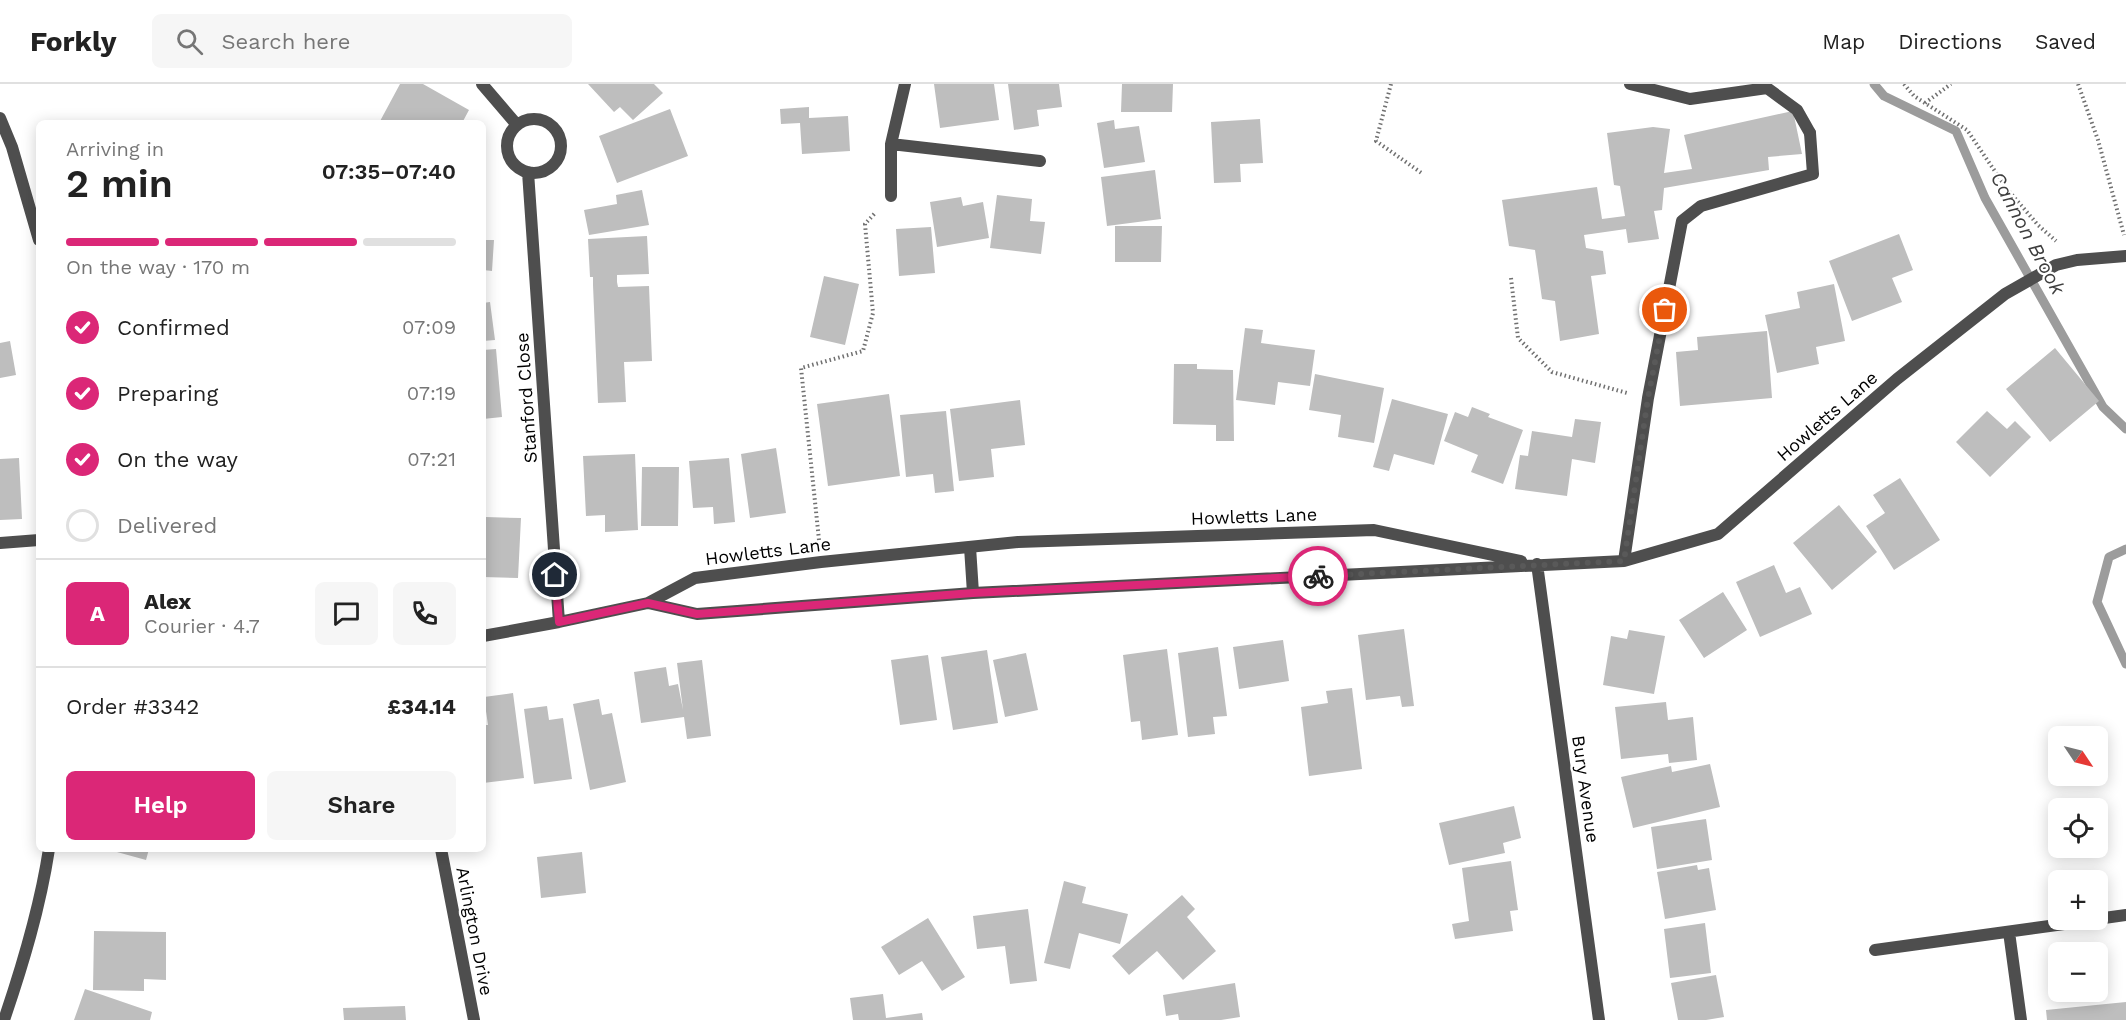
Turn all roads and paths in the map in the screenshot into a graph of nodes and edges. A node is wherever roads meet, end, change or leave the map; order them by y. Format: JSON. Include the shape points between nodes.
{"nodes":[{"id":1,"x":482,"y":84,"type":"edge"},
{"id":2,"x":904,"y":84,"type":"edge"},
{"id":3,"x":1391,"y":84,"type":"edge"},
{"id":4,"x":1630,"y":84,"type":"edge"},
{"id":5,"x":1904,"y":84,"type":"edge"},
{"id":6,"x":1950,"y":84,"type":"edge"},
{"id":7,"x":2078,"y":84,"type":"edge"},
{"id":8,"x":1925,"y":103,"type":"junction"},
{"id":9,"x":0,"y":118,"type":"edge"},
{"id":10,"x":517,"y":125,"type":"junction"},
{"id":11,"x":891,"y":144,"type":"junction"},
{"id":12,"x":1040,"y":161,"type":"dead end"},
{"id":13,"x":528,"y":172,"type":"junction"},
{"id":14,"x":1423,"y":174,"type":"dead end"},
{"id":15,"x":891,"y":196,"type":"joint"},
{"id":16,"x":36,"y":230,"type":"edge"},
{"id":17,"x":2126,"y":242,"type":"edge"},
{"id":18,"x":2126,"y":256,"type":"edge"},
{"id":19,"x":2077,"y":260,"type":"junction"},
{"id":20,"x":1511,"y":278,"type":"dead end"},
{"id":21,"x":1648,"y":398,"type":"junction"},
{"id":22,"x":36,"y":540,"type":"edge"},
{"id":23,"x":0,"y":543,"type":"edge"},
{"id":24,"x":970,"y":547,"type":"junction"},
{"id":25,"x":1624,"y":561,"type":"junction"},
{"id":26,"x":821,"y":562,"type":"junction"},
{"id":27,"x":1537,"y":564,"type":"junction"},
{"id":28,"x":973,"y":593,"type":"junction"},
{"id":29,"x":648,"y":603,"type":"junction"},
{"id":30,"x":559,"y":622,"type":"junction"},
{"id":31,"x":486,"y":635,"type":"edge"},
{"id":32,"x":49,"y":852,"type":"edge"},
{"id":33,"x":442,"y":852,"type":"edge"},
{"id":34,"x":2126,"y":915,"type":"edge"},
{"id":35,"x":2108,"y":917,"type":"edge"},
{"id":36,"x":2048,"y":926,"type":"edge"},
{"id":37,"x":2009,"y":932,"type":"junction"},
{"id":38,"x":1875,"y":950,"type":"dead end"},
{"id":39,"x":4,"y":1020,"type":"edge"},
{"id":40,"x":474,"y":1020,"type":"edge"},
{"id":41,"x":1599,"y":1020,"type":"edge"},
{"id":42,"x":2021,"y":1020,"type":"edge"}],
"edges":[{"from":1,"to":10,"type":"street"},
{"from":2,"to":11,"type":"street"},
{"from":3,"to":14,"type":"path","via":[[1376,141]]},
{"from":4,"to":21,"type":"street","via":[[1690,99],[1767,88],[1797,110],[1810,133],[1813,174],[1701,206],[1682,221]]},
{"from":5,"to":8,"type":"path"},
{"from":6,"to":8,"type":"path"},
{"from":7,"to":17,"type":"path"},
{"from":8,"to":19,"type":"path","via":[[1967,130],[2007,189],[2038,225]]},
{"from":9,"to":16,"type":"street"},
{"from":10,"to":13,"type":"street","via":[[511,131],[507,148],[514,163]]},
{"from":10,"to":13,"type":"street","via":[[542,120],[550,124],[560,139],[559,157],[554,164]]},
{"from":11,"to":12,"type":"street"},
{"from":11,"to":15,"type":"street"},
{"from":13,"to":30,"type":"street","name":"Stanford Close"},
{"from":15,"to":26,"type":"path","via":[[865,224],[873,314],[863,351],[801,368]]},
{"from":18,"to":19,"type":"street","name":"Howletts Lane"},
{"from":19,"to":25,"type":"street","name":"Howletts Lane","via":[[2050,268],[2012,290],[1898,379],[1718,534]]},
{"from":20,"to":21,"type":"path","via":[[1518,338],[1552,372]]},
{"from":21,"to":25,"type":"street"},
{"from":22,"to":23,"type":"street"},
{"from":24,"to":26,"type":"street","name":"Howletts Lane"},
{"from":24,"to":27,"type":"street","name":"Howletts Lane","via":[[1374,530]]},
{"from":24,"to":28,"type":"street"},
{"from":25,"to":27,"type":"street","name":"Howletts Lane"},
{"from":26,"to":29,"type":"street","name":"Howletts Lane","via":[[695,578]]},
{"from":27,"to":28,"type":"street","name":"Howletts Lane"},
{"from":27,"to":41,"type":"street","name":"Bury Avenue"},
{"from":28,"to":29,"type":"street","name":"Howletts Lane","via":[[697,614]]},
{"from":29,"to":30,"type":"street","name":"Howletts Lane"},
{"from":30,"to":31,"type":"street","name":"Howletts Lane"},
{"from":32,"to":39,"type":"street","via":[[24,962]]},
{"from":33,"to":40,"type":"street","name":"Arlington Drive"},
{"from":34,"to":35,"type":"street"},
{"from":36,"to":37,"type":"street"},
{"from":37,"to":38,"type":"street"},
{"from":37,"to":42,"type":"street"}]}
